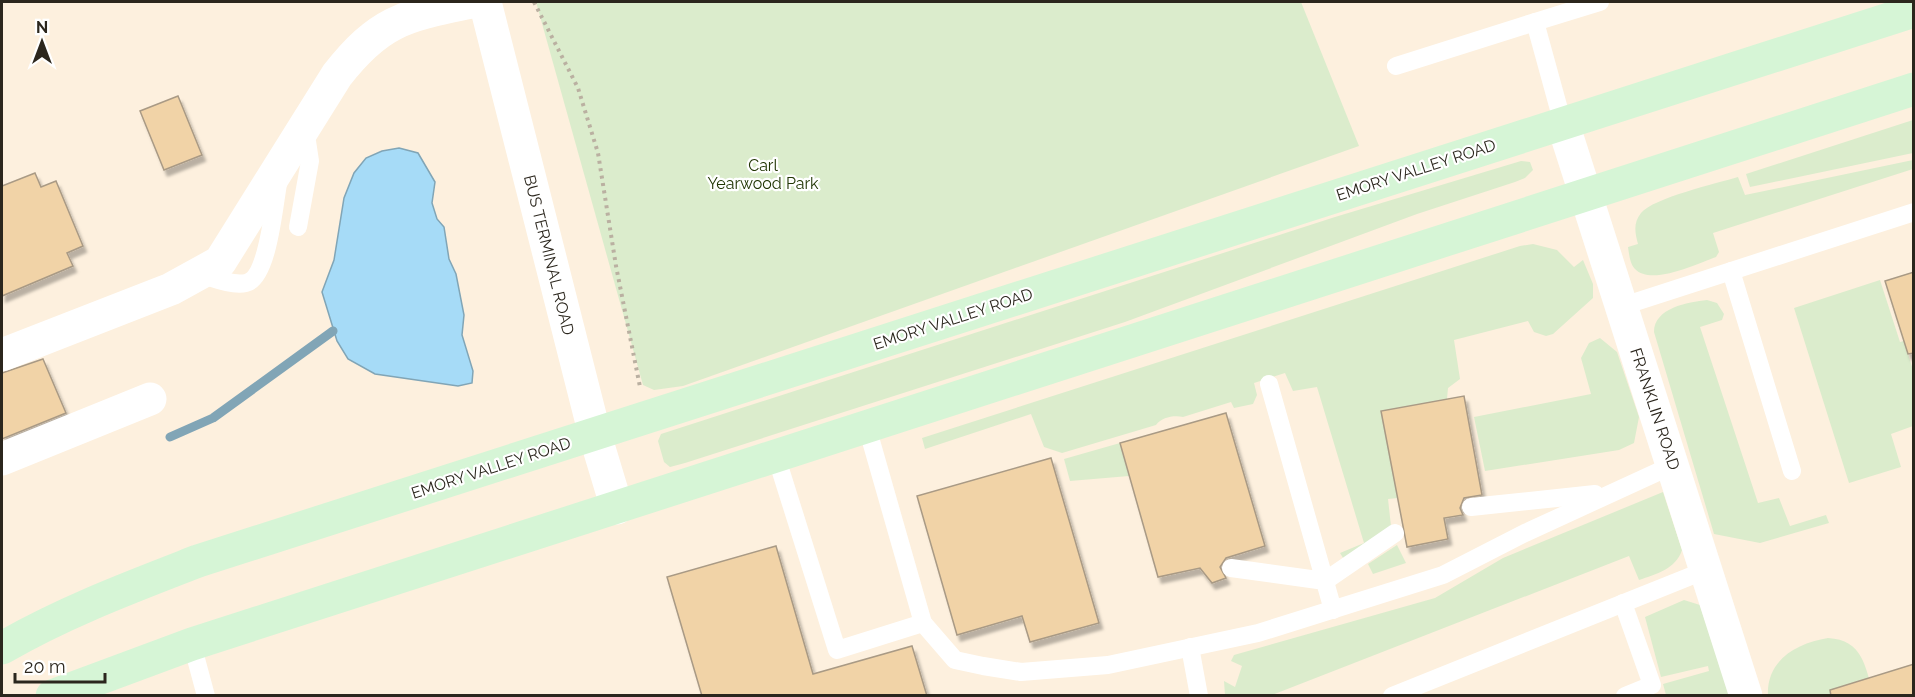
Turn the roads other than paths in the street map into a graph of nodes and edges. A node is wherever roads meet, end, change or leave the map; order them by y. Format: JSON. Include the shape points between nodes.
{"nodes":[{"id":1,"x":471,"y":2,"type":"edge"},
{"id":2,"x":485,"y":2,"type":"edge"},
{"id":3,"x":1600,"y":2,"type":"edge"},
{"id":4,"x":1914,"y":11,"type":"edge"},
{"id":5,"x":1535,"y":22,"type":"junction"},
{"id":6,"x":1396,"y":66,"type":"dead end"},
{"id":7,"x":1914,"y":89,"type":"edge"},
{"id":8,"x":1563,"y":124,"type":"junction"},
{"id":9,"x":305,"y":128,"type":"junction"},
{"id":10,"x":1585,"y":194,"type":"junction"},
{"id":11,"x":1914,"y":212,"type":"edge"},
{"id":12,"x":298,"y":227,"type":"dead end"},
{"id":13,"x":1731,"y":271,"type":"junction"},
{"id":14,"x":1623,"y":306,"type":"junction"},
{"id":15,"x":2,"y":356,"type":"edge"},
{"id":16,"x":1269,"y":384,"type":"dead end"},
{"id":17,"x":150,"y":399,"type":"dead end"},
{"id":18,"x":867,"y":427,"type":"junction"},
{"id":19,"x":595,"y":435,"type":"junction"},
{"id":20,"x":776,"y":456,"type":"junction"},
{"id":21,"x":2,"y":459,"type":"edge"},
{"id":22,"x":1673,"y":465,"type":"junction"},
{"id":23,"x":1792,"y":471,"type":"dead end"},
{"id":24,"x":1608,"y":493,"type":"junction"},
{"id":25,"x":1471,"y":507,"type":"dead end"},
{"id":26,"x":617,"y":508,"type":"junction"},
{"id":27,"x":1395,"y":533,"type":"dead end"},
{"id":28,"x":1231,"y":568,"type":"dead end"},
{"id":29,"x":1706,"y":570,"type":"junction"},
{"id":30,"x":1325,"y":580,"type":"junction"},
{"id":31,"x":1623,"y":603,"type":"junction"},
{"id":32,"x":1333,"y":610,"type":"junction"},
{"id":33,"x":923,"y":623,"type":"junction"},
{"id":34,"x":192,"y":644,"type":"junction"},
{"id":35,"x":1190,"y":647,"type":"junction"},
{"id":36,"x":2,"y":648,"type":"edge"},
{"id":37,"x":52,"y":696,"type":"edge"},
{"id":38,"x":207,"y":696,"type":"edge"},
{"id":39,"x":1198,"y":696,"type":"edge"},
{"id":40,"x":1392,"y":696,"type":"edge"},
{"id":41,"x":1625,"y":696,"type":"edge"},
{"id":42,"x":1746,"y":696,"type":"edge"}],
"edges":[{"from":1,"to":9,"type":"street","via":[[401,18],[379,30],[358,48],[337,75]]},
{"from":2,"to":19,"type":"street","name":"BUS TERMINAL ROAD"},
{"from":3,"to":5,"type":"lane"},
{"from":4,"to":8,"type":"main road","name":"EMORY VALLEY ROAD"},
{"from":5,"to":6,"type":"lane"},
{"from":5,"to":8,"type":"lane"},
{"from":7,"to":10,"type":"main road"},
{"from":8,"to":10,"type":"street","name":"FRANKLIN ROAD"},
{"from":8,"to":19,"type":"main road","name":"EMORY VALLEY ROAD"},
{"from":9,"to":12,"type":"lane","via":[[310,161]]},
{"from":9,"to":15,"type":"street","via":[[220,262],[171,289]]},
{"from":10,"to":14,"type":"street","name":"FRANKLIN ROAD"},
{"from":10,"to":18,"type":"main road"},
{"from":11,"to":13,"type":"lane"},
{"from":13,"to":14,"type":"lane"},
{"from":13,"to":23,"type":"lane"},
{"from":14,"to":22,"type":"street","name":"FRANKLIN ROAD"},
{"from":16,"to":30,"type":"lane"},
{"from":17,"to":21,"type":"street"},
{"from":18,"to":20,"type":"main road"},
{"from":18,"to":33,"type":"lane"},
{"from":19,"to":26,"type":"street","name":"BUS TERMINAL ROAD"},
{"from":19,"to":36,"type":"main road","name":"EMORY VALLEY ROAD","via":[[198,561],[108,596]]},
{"from":20,"to":26,"type":"main road"},
{"from":20,"to":33,"type":"lane","via":[[837,650]]},
{"from":22,"to":24,"type":"lane"},
{"from":22,"to":29,"type":"street","name":"FRANKLIN ROAD"},
{"from":24,"to":25,"type":"lane"},
{"from":24,"to":32,"type":"lane","via":[[1443,575]]},
{"from":26,"to":34,"type":"main road"},
{"from":27,"to":30,"type":"lane"},
{"from":28,"to":30,"type":"lane"},
{"from":29,"to":31,"type":"lane"},
{"from":29,"to":42,"type":"street","name":"FRANKLIN ROAD"},
{"from":30,"to":32,"type":"lane"},
{"from":31,"to":40,"type":"lane"},
{"from":31,"to":41,"type":"lane","via":[[1652,685]]},
{"from":32,"to":35,"type":"lane","via":[[1258,633]]},
{"from":33,"to":35,"type":"lane","via":[[956,660],[1021,672],[1108,664]]},
{"from":34,"to":37,"type":"main road"},
{"from":34,"to":38,"type":"lane"},
{"from":35,"to":39,"type":"lane"}]}
